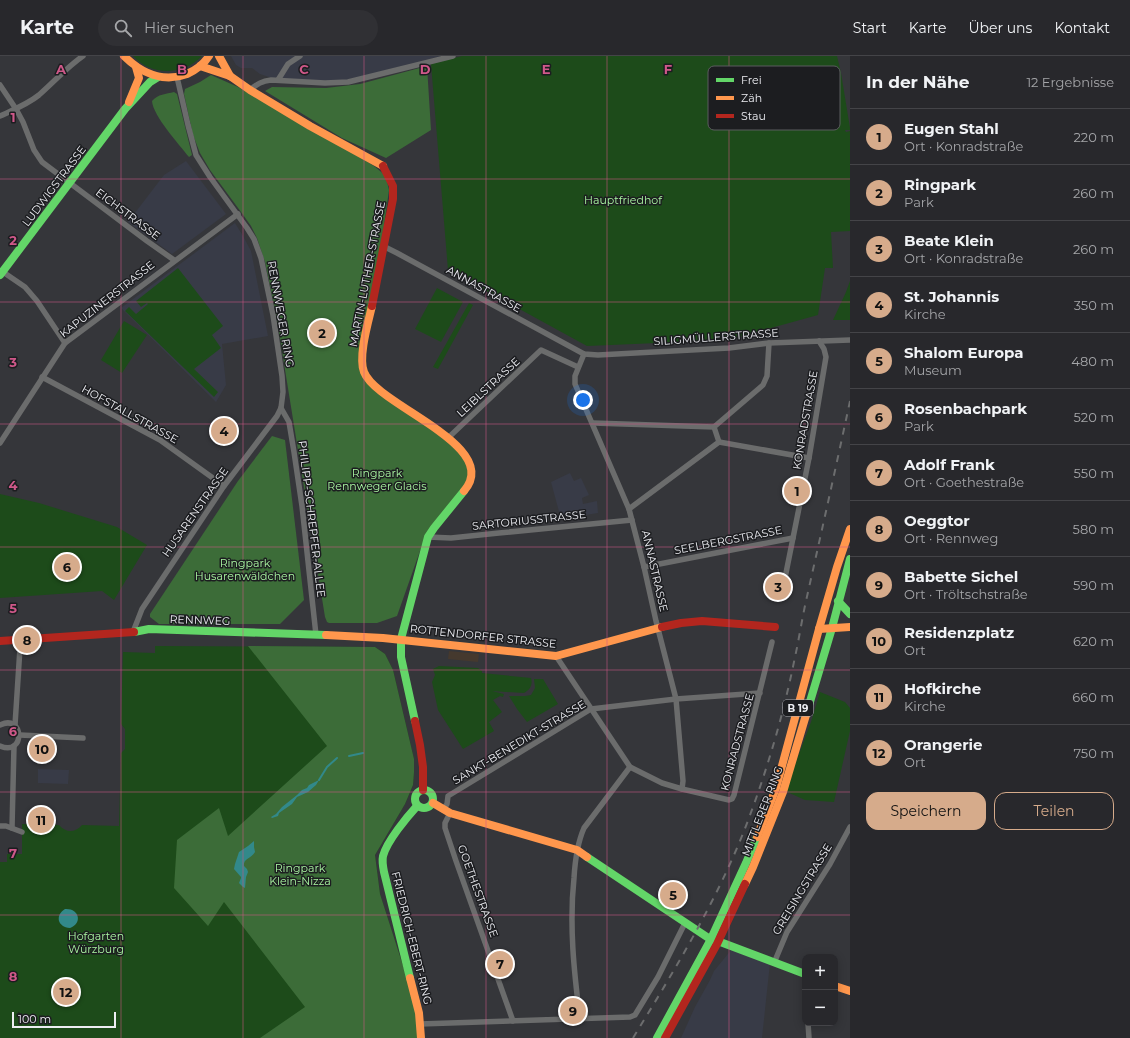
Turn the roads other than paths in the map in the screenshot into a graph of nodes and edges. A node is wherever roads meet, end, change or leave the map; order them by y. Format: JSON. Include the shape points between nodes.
{"nodes":[{"id":1,"x":84,"y":56,"type":"edge"},
{"id":2,"x":124,"y":56,"type":"edge"},
{"id":3,"x":209,"y":56,"type":"edge"},
{"id":4,"x":219,"y":56,"type":"edge"},
{"id":5,"x":300,"y":56,"type":"edge"},
{"id":6,"x":453,"y":56,"type":"edge"},
{"id":7,"x":200,"y":66,"type":"junction"},
{"id":8,"x":136,"y":67,"type":"junction"},
{"id":9,"x":230,"y":76,"type":"junction"},
{"id":10,"x":158,"y":77,"type":"junction"},
{"id":11,"x":177,"y":77,"type":"junction"},
{"id":12,"x":278,"y":80,"type":"junction"},
{"id":13,"x":0,"y":85,"type":"edge"},
{"id":14,"x":250,"y":90,"type":"junction"},
{"id":15,"x":16,"y":109,"type":"junction"},
{"id":16,"x":125,"y":110,"type":"junction"},
{"id":17,"x":0,"y":116,"type":"edge"},
{"id":18,"x":69,"y":182,"type":"junction"},
{"id":19,"x":238,"y":214,"type":"junction"},
{"id":20,"x":383,"y":246,"type":"junction"},
{"id":21,"x":174,"y":260,"type":"junction"},
{"id":22,"x":1,"y":273,"type":"edge"},
{"id":23,"x":850,"y":340,"type":"edge"},
{"id":24,"x":819,"y":341,"type":"junction"},
{"id":25,"x":65,"y":343,"type":"junction"},
{"id":26,"x":769,"y":343,"type":"junction"},
{"id":27,"x":584,"y":354,"type":"junction"},
{"id":28,"x":578,"y":367,"type":"junction"},
{"id":29,"x":42,"y":377,"type":"junction"},
{"id":30,"x":281,"y":408,"type":"junction"},
{"id":31,"x":592,"y":423,"type":"junction"},
{"id":32,"x":714,"y":427,"type":"junction"},
{"id":33,"x":448,"y":438,"type":"junction"},
{"id":34,"x":719,"y":442,"type":"junction"},
{"id":35,"x":0,"y":443,"type":"edge"},
{"id":36,"x":809,"y":458,"type":"junction"},
{"id":37,"x":224,"y":486,"type":"junction"},
{"id":38,"x":629,"y":509,"type":"junction"},
{"id":39,"x":632,"y":520,"type":"junction"},
{"id":40,"x":850,"y":529,"type":"edge"},
{"id":41,"x":428,"y":537,"type":"junction"},
{"id":42,"x":793,"y":538,"type":"junction"},
{"id":43,"x":850,"y":559,"type":"edge"},
{"id":44,"x":644,"y":567,"type":"junction"},
{"id":45,"x":781,"y":598,"type":"dead end"},
{"id":46,"x":838,"y":602,"type":"junction"},
{"id":47,"x":850,"y":614,"type":"edge"},
{"id":48,"x":775,"y":627,"type":"dead end"},
{"id":49,"x":850,"y":627,"type":"edge"},
{"id":50,"x":658,"y":628,"type":"junction"},
{"id":51,"x":832,"y":628,"type":"junction"},
{"id":52,"x":819,"y":629,"type":"junction"},
{"id":53,"x":133,"y":632,"type":"junction"},
{"id":54,"x":316,"y":634,"type":"junction"},
{"id":55,"x":401,"y":639,"type":"junction"},
{"id":56,"x":0,"y":641,"type":"edge"},
{"id":57,"x":772,"y":642,"type":"dead end"},
{"id":58,"x":20,"y":648,"type":"dead end"},
{"id":59,"x":556,"y":656,"type":"junction"},
{"id":60,"x":760,"y":693,"type":"junction"},
{"id":61,"x":676,"y":699,"type":"junction"},
{"id":62,"x":591,"y":709,"type":"junction"},
{"id":63,"x":0,"y":725,"type":"edge"},
{"id":64,"x":15,"y":726,"type":"junction"},
{"id":65,"x":20,"y":735,"type":"junction"},
{"id":66,"x":84,"y":738,"type":"dead end"},
{"id":67,"x":0,"y":746,"type":"edge"},
{"id":68,"x":14,"y":746,"type":"junction"},
{"id":69,"x":630,"y":767,"type":"junction"},
{"id":70,"x":682,"y":789,"type":"junction"},
{"id":71,"x":423,"y":790,"type":"junction"},
{"id":72,"x":433,"y":803,"type":"junction"},
{"id":73,"x":418,"y":806,"type":"junction"},
{"id":74,"x":446,"y":811,"type":"junction"},
{"id":75,"x":0,"y":826,"type":"edge"},
{"id":76,"x":850,"y":827,"type":"edge"},
{"id":77,"x":12,"y":828,"type":"junction"},
{"id":78,"x":22,"y":832,"type":"dead end"},
{"id":79,"x":577,"y":850,"type":"junction"},
{"id":80,"x":685,"y":924,"type":"junction"},
{"id":81,"x":721,"y":927,"type":"junction"},
{"id":82,"x":710,"y":950,"type":"junction"},
{"id":83,"x":774,"y":963,"type":"junction"},
{"id":84,"x":802,"y":974,"type":"edge"},
{"id":85,"x":838,"y":987,"type":"edge"},
{"id":86,"x":850,"y":991,"type":"edge"},
{"id":87,"x":580,"y":1019,"type":"junction"},
{"id":88,"x":513,"y":1021,"type":"junction"},
{"id":89,"x":420,"y":1024,"type":"junction"},
{"id":90,"x":808,"y":1026,"type":"edge"},
{"id":91,"x":421,"y":1038,"type":"edge"},
{"id":92,"x":657,"y":1038,"type":"edge"},
{"id":93,"x":664,"y":1038,"type":"edge"},
{"id":94,"x":809,"y":1038,"type":"edge"}],
"edges":[{"from":1,"to":15,"type":"street","via":[[75,61],[38,96]]},
{"from":2,"to":8,"type":"main road"},
{"from":3,"to":7,"type":"main road"},
{"from":4,"to":9,"type":"main road","name":"MARTIN-LUTHER-STRASSE"},
{"from":5,"to":12,"type":"street","via":[[288,64]]},
{"from":6,"to":12,"type":"street","via":[[348,82]]},
{"from":7,"to":9,"type":"main road","name":"MARTIN-LUTHER-STRASSE"},
{"from":7,"to":11,"type":"main road"},
{"from":8,"to":10,"type":"main road"},
{"from":8,"to":16,"type":"main road","name":"LUDWIGSTRASSE","via":[[139,78]]},
{"from":9,"to":14,"type":"main road","name":"MARTIN-LUTHER-STRASSE"},
{"from":10,"to":11,"type":"main road"},
{"from":10,"to":16,"type":"main road","name":"LUDWIGSTRASSE","via":[[150,82]]},
{"from":11,"to":19,"type":"street","name":"RENNWEGER RING","via":[[196,155]]},
{"from":12,"to":14,"type":"street","via":[[264,81]]},
{"from":13,"to":15,"type":"street","name":"EICHSTRASSE"},
{"from":14,"to":20,"type":"main road","name":"MARTIN-LUTHER-STRASSE","via":[[382,165],[393,186],[393,199]]},
{"from":15,"to":17,"type":"street"},
{"from":15,"to":18,"type":"street","name":"EICHSTRASSE","via":[[42,162]]},
{"from":16,"to":18,"type":"main road","name":"LUDWIGSTRASSE"},
{"from":18,"to":21,"type":"street","name":"EICHSTRASSE"},
{"from":18,"to":22,"type":"main road","name":"LUDWIGSTRASSE"},
{"from":19,"to":21,"type":"street","name":"KAPUZINERSTRASSE"},
{"from":19,"to":30,"type":"street","name":"RENNWEGER RING","via":[[254,239],[261,258],[278,348],[283,392]]},
{"from":20,"to":27,"type":"street","name":"ANNASTRASSE"},
{"from":20,"to":33,"type":"main road","name":"MARTIN-LUTHER-STRASSE","via":[[363,350],[364,374],[375,387]]},
{"from":21,"to":25,"type":"street","name":"KAPUZINERSTRASSE"},
{"from":22,"to":25,"type":"street","via":[[25,287]]},
{"from":23,"to":24,"type":"street","name":"SILIGMÜLLERSTRASSE"},
{"from":24,"to":26,"type":"street","name":"SILIGMÜLLERSTRASSE"},
{"from":24,"to":36,"type":"street","name":"KONRADSTRASSE","via":[[826,357]]},
{"from":25,"to":29,"type":"street","name":"KAPUZINERSTRASSE"},
{"from":26,"to":27,"type":"street","name":"SILIGMÜLLERSTRASSE","via":[[729,348]]},
{"from":26,"to":32,"type":"street","via":[[767,376],[763,385]]},
{"from":27,"to":28,"type":"street","name":"ANNASTRASSE"},
{"from":28,"to":31,"type":"street","name":"ANNASTRASSE","via":[[576,384]]},
{"from":28,"to":33,"type":"street","name":"LEIBLSTRASSE","via":[[541,350]]},
{"from":29,"to":35,"type":"street","name":"KAPUZINERSTRASSE"},
{"from":29,"to":37,"type":"street","name":"HOFSTALLSTRASSE","via":[[160,440]]},
{"from":30,"to":37,"type":"street","name":"HUSARENSTRASSE"},
{"from":30,"to":54,"type":"street","name":"PHILIPP-SCHREPFER-ALLEE","via":[[289,422],[294,452]]},
{"from":31,"to":32,"type":"street"},
{"from":31,"to":38,"type":"street","name":"ANNASTRASSE"},
{"from":32,"to":34,"type":"street"},
{"from":33,"to":41,"type":"main road","name":"MARTIN-LUTHER-STRASSE","via":[[468,458],[472,468],[471,482]]},
{"from":34,"to":36,"type":"street"},
{"from":34,"to":38,"type":"street"},
{"from":36,"to":42,"type":"street","name":"KONRADSTRASSE"},
{"from":37,"to":53,"type":"street","name":"HUSARENSTRASSE","via":[[142,609]]},
{"from":38,"to":39,"type":"street","name":"ANNASTRASSE"},
{"from":39,"to":41,"type":"street","name":"SARTORIUSSTRASSE","via":[[451,538]]},
{"from":39,"to":44,"type":"street","name":"ANNASTRASSE"},
{"from":40,"to":52,"type":"main road","number":"B 19"},
{"from":41,"to":55,"type":"main road","name":"MARTIN-LUTHER-STRASSE"},
{"from":42,"to":44,"type":"street","name":"SEELBERGSTRASSE"},
{"from":42,"to":45,"type":"street","name":"KONRADSTRASSE"},
{"from":43,"to":46,"type":"main road","number":"B 19"},
{"from":44,"to":50,"type":"street","name":"ANNASTRASSE"},
{"from":46,"to":47,"type":"main road"},
{"from":46,"to":51,"type":"main road","number":"B 19"},
{"from":48,"to":50,"type":"main road","name":"ROTTENDORFER STRASSE","via":[[702,621]]},
{"from":49,"to":51,"type":"main road"},
{"from":50,"to":59,"type":"main road","name":"ROTTENDORFER STRASSE"},
{"from":50,"to":61,"type":"street","name":"ANNASTRASSE"},
{"from":51,"to":52,"type":"main road"},
{"from":51,"to":81,"type":"main road","name":"MITTLERER RING","number":"B 19","via":[[783,792],[752,867]]},
{"from":52,"to":81,"type":"main road","name":"MITTLERER RING","number":"B 19","via":[[776,788]]},
{"from":53,"to":54,"type":"main road","name":"RENNWEG","via":[[149,629]]},
{"from":53,"to":56,"type":"main road","name":"RENNWEG"},
{"from":54,"to":55,"type":"main road","name":"RENNWEG"},
{"from":55,"to":59,"type":"main road","name":"ROTTENDORFER STRASSE"},
{"from":55,"to":71,"type":"main road","name":"FRIEDRICH-EBERT-RING","via":[[402,657],[420,745]]},
{"from":57,"to":60,"type":"street","name":"KONRADSTRASSE"},
{"from":58,"to":64,"type":"street"},
{"from":59,"to":62,"type":"street"},
{"from":60,"to":61,"type":"street","name":"SANKT-BENEDIKT-STRASSE"},
{"from":60,"to":70,"type":"street","name":"KONRADSTRASSE","via":[[732,799]]},
{"from":61,"to":62,"type":"street","name":"SANKT-BENEDIKT-STRASSE"},
{"from":61,"to":70,"type":"street","name":"ANNASTRASSE"},
{"from":62,"to":69,"type":"street"},
{"from":62,"to":74,"type":"street","name":"SANKT-BENEDIKT-STRASSE","via":[[448,796]]},
{"from":63,"to":64,"type":"street","via":[[5,723]]},
{"from":64,"to":65,"type":"street"},
{"from":65,"to":66,"type":"street"},
{"from":65,"to":68,"type":"street"},
{"from":67,"to":68,"type":"street"},
{"from":68,"to":77,"type":"street","via":[[15,816]]},
{"from":69,"to":70,"type":"street","via":[[662,783]]},
{"from":69,"to":79,"type":"street","via":[[584,828]]},
{"from":71,"to":72,"type":"main road","via":[[432,794]]},
{"from":71,"to":73,"type":"main road","name":"FRIEDRICH-EBERT-RING","via":[[416,796],[415,802]]},
{"from":72,"to":73,"type":"main road","via":[[426,809]]},
{"from":72,"to":74,"type":"main road"},
{"from":73,"to":89,"type":"main road","name":"FRIEDRICH-EBERT-RING","via":[[412,811],[383,856],[384,872]]},
{"from":74,"to":79,"type":"main road"},
{"from":74,"to":88,"type":"street","name":"GOETHESTRASSE","via":[[445,828]]},
{"from":75,"to":77,"type":"street"},
{"from":76,"to":83,"type":"street","name":"GREISINGSTRASSE","via":[[787,932]]},
{"from":77,"to":78,"type":"street"},
{"from":79,"to":80,"type":"main road"},
{"from":79,"to":87,"type":"street","via":[[572,894],[572,930]]},
{"from":80,"to":83,"type":"main road","via":[[707,937]]},
{"from":80,"to":87,"type":"street","via":[[658,978],[635,1015]]},
{"from":81,"to":82,"type":"main road","number":"B 19"},
{"from":82,"to":92,"type":"main road","number":"B 19"},
{"from":82,"to":93,"type":"main road","number":"B 19"},
{"from":83,"to":84,"type":"main road"},
{"from":85,"to":86,"type":"main road"},
{"from":87,"to":88,"type":"street"},
{"from":88,"to":89,"type":"street"},
{"from":89,"to":91,"type":"main road","name":"FRIEDRICH-EBERT-RING"},
{"from":90,"to":94,"type":"street"}]}
